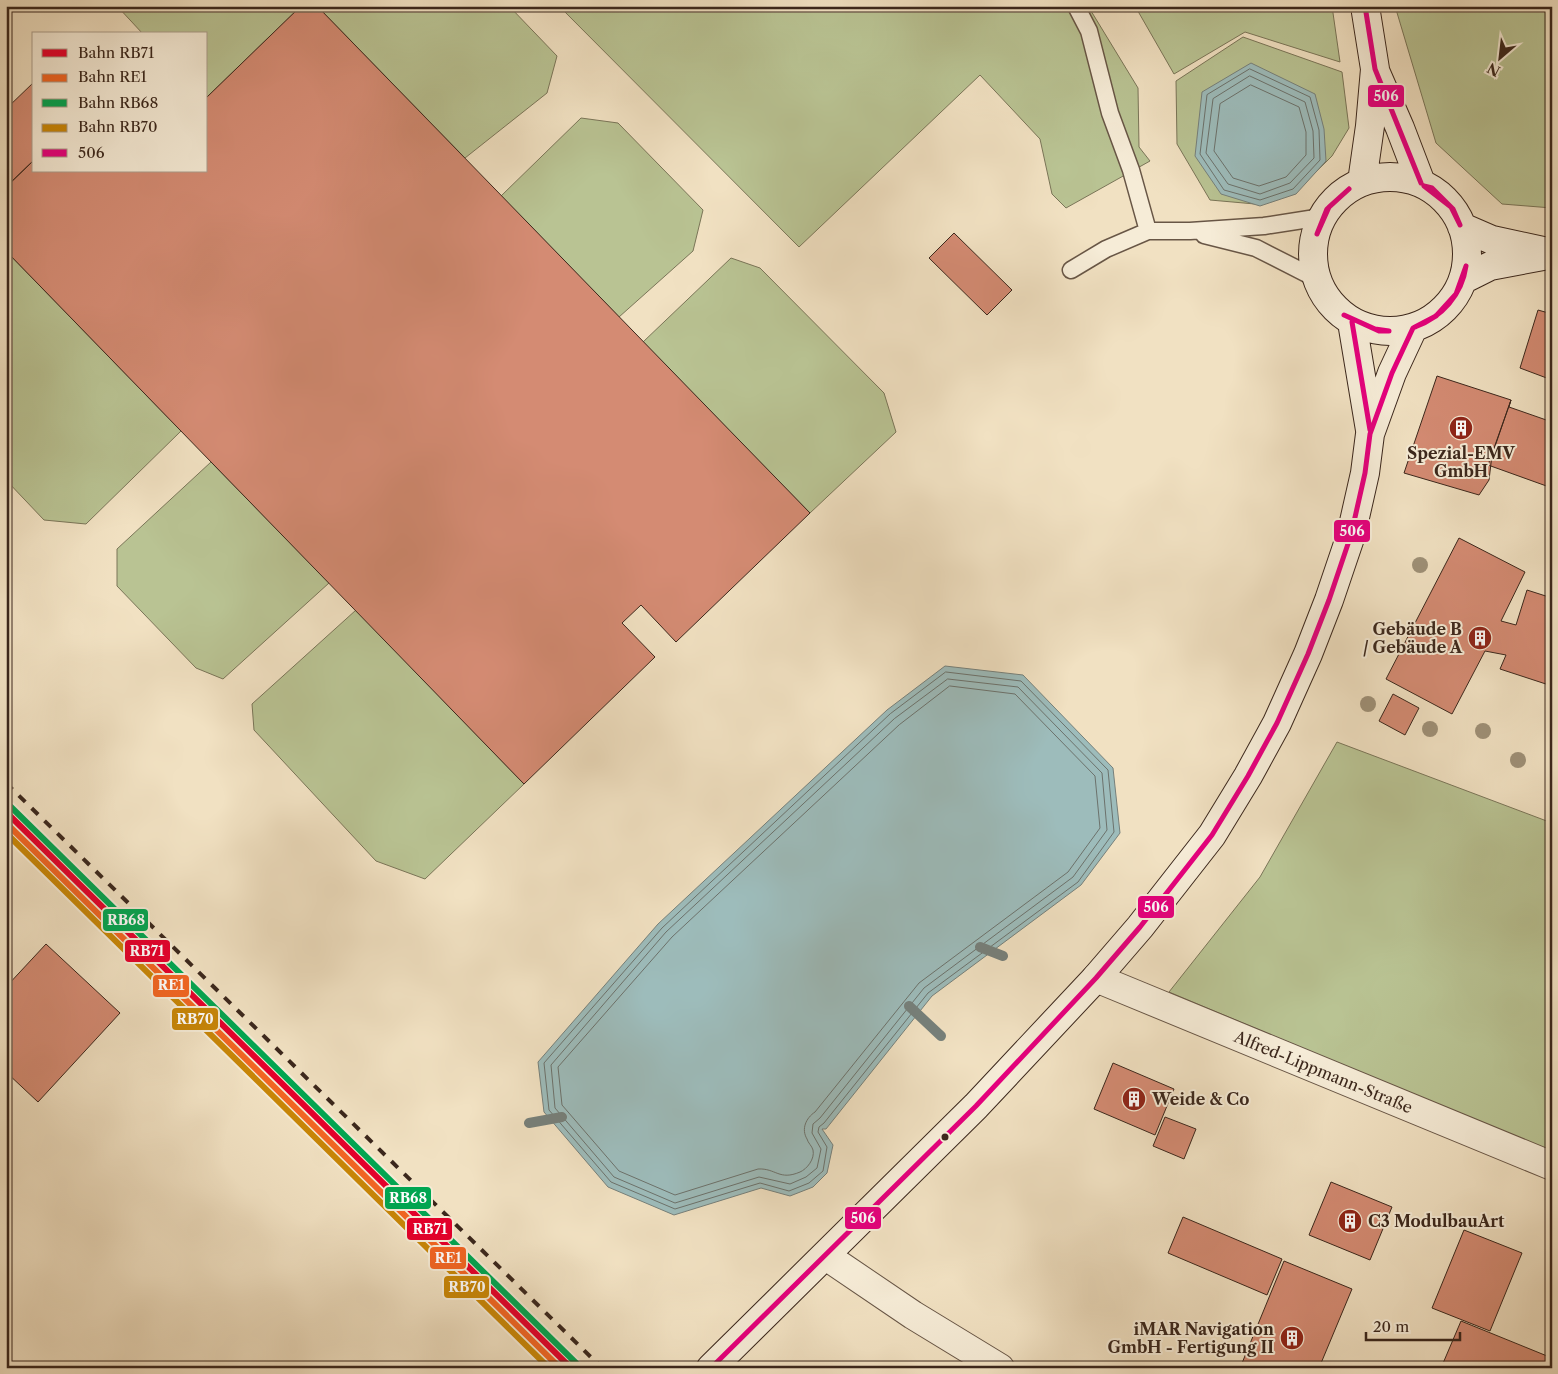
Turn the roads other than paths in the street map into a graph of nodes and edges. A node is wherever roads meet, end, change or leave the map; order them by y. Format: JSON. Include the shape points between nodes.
{"nodes":[{"id":1,"x":1076,"y":6,"type":"edge"},
{"id":2,"x":1365,"y":6,"type":"edge"},
{"id":3,"x":1375,"y":69,"type":"junction"},
{"id":4,"x":1362,"y":182,"type":"junction"},
{"id":5,"x":1420,"y":183,"type":"junction"},
{"id":6,"x":1322,"y":217,"type":"junction"},
{"id":7,"x":1462,"y":227,"type":"junction"},
{"id":8,"x":1148,"y":231,"type":"junction"},
{"id":9,"x":1190,"y":231,"type":"junction"},
{"id":10,"x":1552,"y":254,"type":"edge"},
{"id":11,"x":1071,"y":270,"type":"dead end"},
{"id":12,"x":1317,"y":279,"type":"junction"},
{"id":13,"x":1464,"y":279,"type":"junction"},
{"id":14,"x":1352,"y":322,"type":"junction"},
{"id":15,"x":1413,"y":328,"type":"junction"},
{"id":16,"x":1370,"y":434,"type":"junction"},
{"id":17,"x":1096,"y":978,"type":"junction"},
{"id":18,"x":1552,"y":1166,"type":"edge"},
{"id":19,"x":826,"y":1256,"type":"junction"},
{"id":20,"x":712,"y":1368,"type":"edge"},
{"id":21,"x":1000,"y":1368,"type":"edge"}],
"edges":[{"from":1,"to":8,"type":"lane","via":[[1089,31],[1110,113],[1131,170]]},
{"from":2,"to":3,"type":"street"},
{"from":3,"to":4,"type":"street"},
{"from":3,"to":5,"type":"street"},
{"from":4,"to":5,"type":"street","via":[[1392,176]]},
{"from":4,"to":6,"type":"street","via":[[1339,196]]},
{"from":5,"to":7,"type":"street","via":[[1446,200]]},
{"from":6,"to":9,"type":"lane","via":[[1264,226]]},
{"from":6,"to":12,"type":"street","via":[[1315,237],[1313,258]]},
{"from":7,"to":10,"type":"street","via":[[1492,240]]},
{"from":7,"to":13,"type":"street","via":[[1468,253]]},
{"from":8,"to":9,"type":"lane"},
{"from":8,"to":11,"type":"lane","via":[[1106,249]]},
{"from":9,"to":12,"type":"lane","via":[[1256,248]]},
{"from":10,"to":13,"type":"street","via":[[1490,266]]},
{"from":12,"to":14,"type":"street","via":[[1331,304]]},
{"from":13,"to":15,"type":"street","via":[[1449,304],[1427,323]]},
{"from":14,"to":15,"type":"street","via":[[1382,331]]},
{"from":14,"to":16,"type":"street"},
{"from":15,"to":16,"type":"street","via":[[1392,373]]},
{"from":16,"to":17,"type":"street","via":[[1366,472],[1351,534],[1308,654],[1277,723],[1212,835]]},
{"from":17,"to":18,"type":"street","name":"Alfred-Lippmann-Straße"},
{"from":17,"to":19,"type":"street","via":[[976,1106]]},
{"from":19,"to":20,"type":"street"},
{"from":19,"to":21,"type":"street","via":[[913,1315]]}]}
